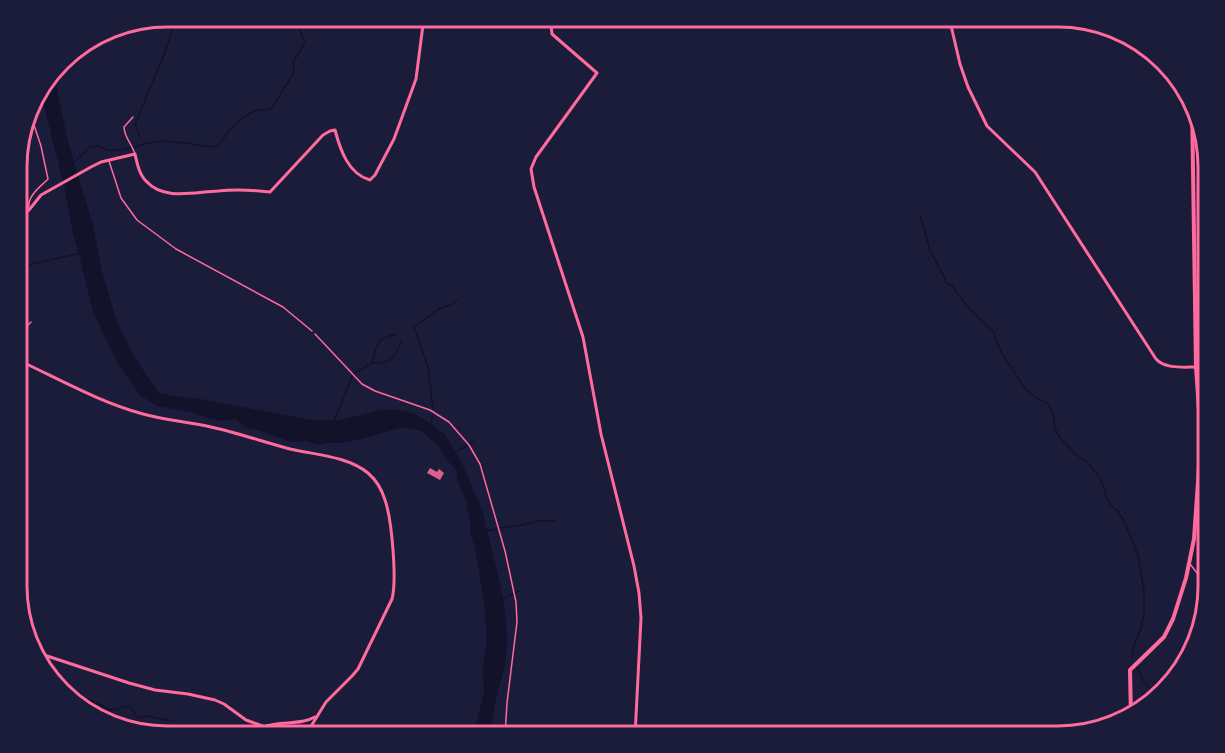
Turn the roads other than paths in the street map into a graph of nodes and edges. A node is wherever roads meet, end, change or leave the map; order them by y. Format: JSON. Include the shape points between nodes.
{"nodes":[{"id":1,"x":423,"y":27,"type":"edge"},
{"id":2,"x":551,"y":27,"type":"edge"},
{"id":3,"x":952,"y":27,"type":"edge"},
{"id":4,"x":133,"y":117,"type":"dead end"},
{"id":5,"x":34,"y":124,"type":"edge"},
{"id":6,"x":1192,"y":128,"type":"edge"},
{"id":7,"x":135,"y":154,"type":"junction"},
{"id":8,"x":109,"y":160,"type":"junction"},
{"id":9,"x":29,"y":210,"type":"joint"},
{"id":10,"x":312,"y":332,"type":"road end"},
{"id":11,"x":27,"y":364,"type":"edge"},
{"id":12,"x":1196,"y":367,"type":"junction"},
{"id":13,"x":1198,"y":396,"type":"edge"},
{"id":14,"x":1198,"y":482,"type":"edge"},
{"id":15,"x":1190,"y":562,"type":"junction"},
{"id":16,"x":1198,"y":573,"type":"edge"},
{"id":17,"x":46,"y":656,"type":"edge"},
{"id":18,"x":1131,"y":705,"type":"edge"},
{"id":19,"x":317,"y":716,"type":"junction"},
{"id":20,"x":264,"y":726,"type":"joint"},
{"id":21,"x":311,"y":726,"type":"edge"},
{"id":22,"x":635,"y":726,"type":"edge"}],
"edges":[{"from":1,"to":7,"type":"street","via":[[416,79],[394,139],[370,180],[346,160],[335,130],[322,135],[270,192],[165,193],[145,180]]},
{"from":2,"to":22,"type":"street","via":[[552,34],[597,74],[531,169],[583,337],[601,434],[634,566],[640,618]]},
{"from":3,"to":12,"type":"street","via":[[968,87],[987,126],[1035,172],[1156,359],[1165,365]]},
{"from":4,"to":7,"type":"lane","via":[[124,133]]},
{"from":5,"to":9,"type":"lane","via":[[48,179],[30,198]]},
{"from":6,"to":12,"type":"street"},
{"from":7,"to":8,"type":"street"},
{"from":8,"to":9,"type":"street","via":[[46,192]]},
{"from":8,"to":10,"type":"lane","via":[[121,198],[137,220],[177,249],[283,307]]},
{"from":11,"to":19,"type":"street","via":[[125,409],[352,464],[374,478],[388,509],[393,594],[358,669]]},
{"from":12,"to":13,"type":"street"},
{"from":14,"to":15,"type":"street"},
{"from":15,"to":16,"type":"lane"},
{"from":15,"to":18,"type":"street","via":[[1164,637],[1130,670]]},
{"from":17,"to":20,"type":"street","via":[[155,690],[203,696]]},
{"from":19,"to":20,"type":"street","via":[[302,722]]},
{"from":19,"to":21,"type":"street"}]}
